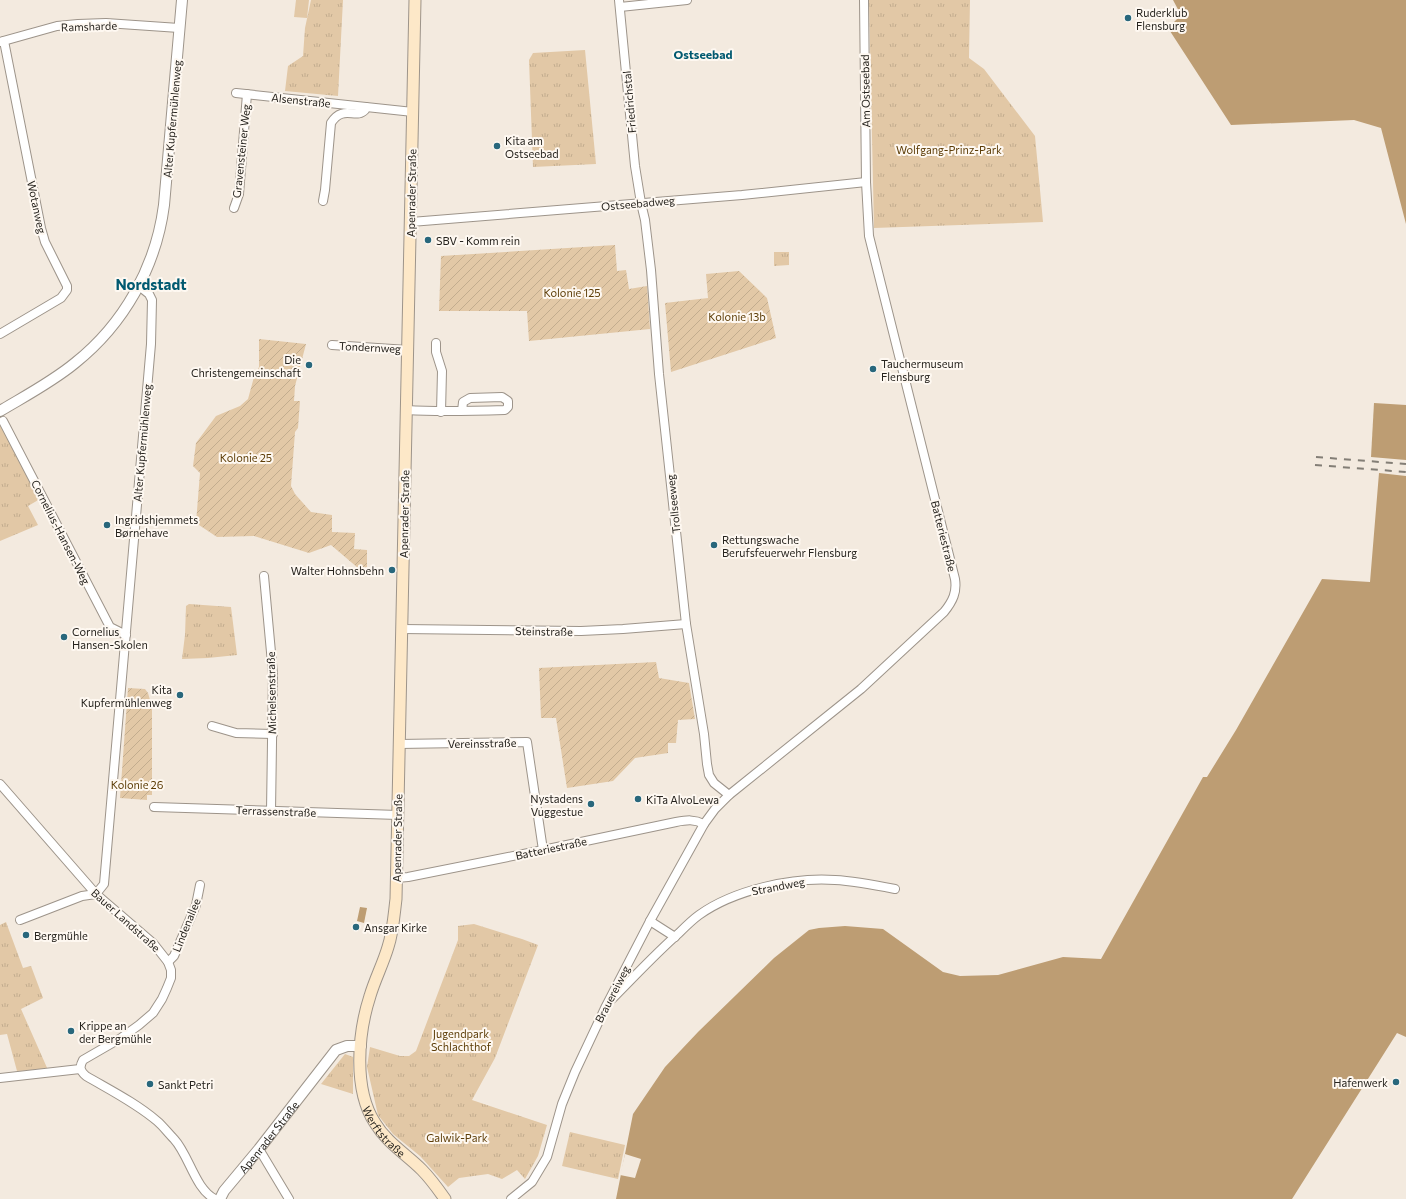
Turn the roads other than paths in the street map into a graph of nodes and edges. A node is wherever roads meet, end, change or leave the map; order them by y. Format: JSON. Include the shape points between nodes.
{"nodes":[{"id":1,"x":182,"y":0,"type":"edge"},
{"id":2,"x":415,"y":0,"type":"edge"},
{"id":3,"x":686,"y":0,"type":"edge"},
{"id":4,"x":864,"y":0,"type":"edge"},
{"id":5,"x":619,"y":3,"type":"edge"},
{"id":6,"x":180,"y":28,"type":"junction"},
{"id":7,"x":2,"y":41,"type":"edge"},
{"id":8,"x":236,"y":93,"type":"dead end"},
{"id":9,"x":247,"y":94,"type":"junction"},
{"id":10,"x":366,"y":107,"type":"junction"},
{"id":11,"x":413,"y":112,"type":"junction"},
{"id":12,"x":866,"y":182,"type":"junction"},
{"id":13,"x":323,"y":201,"type":"dead end"},
{"id":14,"x":641,"y":203,"type":"junction"},
{"id":15,"x":234,"y":208,"type":"dead end"},
{"id":16,"x":410,"y":222,"type":"junction"},
{"id":17,"x":139,"y":286,"type":"junction"},
{"id":18,"x":0,"y":334,"type":"edge"},
{"id":19,"x":436,"y":343,"type":"dead end"},
{"id":20,"x":332,"y":345,"type":"dead end"},
{"id":21,"x":408,"y":350,"type":"junction"},
{"id":22,"x":406,"y":410,"type":"junction"},
{"id":23,"x":462,"y":411,"type":"junction"},
{"id":24,"x":441,"y":412,"type":"junction"},
{"id":25,"x":1,"y":416,"type":"edge"},
{"id":26,"x":264,"y":576,"type":"dead end"},
{"id":27,"x":686,"y":624,"type":"junction"},
{"id":28,"x":402,"y":629,"type":"junction"},
{"id":29,"x":126,"y":635,"type":"junction"},
{"id":30,"x":212,"y":726,"type":"dead end"},
{"id":31,"x":273,"y":734,"type":"junction"},
{"id":32,"x":399,"y":744,"type":"junction"},
{"id":33,"x":1,"y":785,"type":"edge"},
{"id":34,"x":729,"y":795,"type":"junction"},
{"id":35,"x":154,"y":807,"type":"dead end"},
{"id":36,"x":271,"y":811,"type":"junction"},
{"id":37,"x":398,"y":815,"type":"junction"},
{"id":38,"x":704,"y":824,"type":"junction"},
{"id":39,"x":543,"y":850,"type":"junction"},
{"id":40,"x":397,"y":878,"type":"junction"},
{"id":41,"x":200,"y":885,"type":"dead end"},
{"id":42,"x":895,"y":890,"type":"dead end"},
{"id":43,"x":96,"y":894,"type":"junction"},
{"id":44,"x":20,"y":920,"type":"dead end"},
{"id":45,"x":650,"y":921,"type":"junction"},
{"id":46,"x":675,"y":937,"type":"junction"},
{"id":47,"x":168,"y":962,"type":"junction"},
{"id":48,"x":606,"y":1006,"type":"junction"},
{"id":49,"x":361,"y":1046,"type":"junction"},
{"id":50,"x":80,"y":1069,"type":"junction"},
{"id":51,"x":0,"y":1078,"type":"edge"},
{"id":52,"x":259,"y":1149,"type":"junction"},
{"id":53,"x":215,"y":1199,"type":"edge"},
{"id":54,"x":220,"y":1199,"type":"edge"},
{"id":55,"x":288,"y":1199,"type":"edge"},
{"id":56,"x":445,"y":1199,"type":"edge"},
{"id":57,"x":511,"y":1199,"type":"edge"}],
"edges":[{"from":1,"to":6,"type":"street","name":"Alter Kupfermühlenweg"},
{"from":2,"to":11,"type":"main road","name":"Apenrader Straße"},
{"from":3,"to":5,"type":"street"},
{"from":4,"to":12,"type":"street","name":"Am Ostseebad"},
{"from":5,"to":14,"type":"street","name":"Friedrichstal"},
{"from":6,"to":7,"type":"street","name":"Ramsharde","via":[[106,23],[78,24],[57,26]]},
{"from":6,"to":17,"type":"street","name":"Alter Kupfermühlenweg","via":[[162,225]]},
{"from":7,"to":18,"type":"street","name":"Wotanweg","via":[[41,228],[45,242],[67,286],[61,298]]},
{"from":8,"to":9,"type":"street","name":"Alsenstraße"},
{"from":9,"to":10,"type":"street","name":"Alsenstraße"},
{"from":9,"to":15,"type":"street","name":"Gravensteiner Weg","via":[[238,194]]},
{"from":10,"to":11,"type":"street","name":"Alsenstraße"},
{"from":10,"to":13,"type":"street","name":"Alsenstraße","via":[[361,114],[342,113],[331,122]]},
{"from":11,"to":16,"type":"main road","name":"Apenrader Straße"},
{"from":12,"to":14,"type":"street","name":"Ostseebadweg"},
{"from":12,"to":34,"type":"street","name":"Batteriestraße","via":[[869,236],[956,587],[944,612],[871,681]]},
{"from":14,"to":16,"type":"street","name":"Ostseebadweg"},
{"from":14,"to":27,"type":"street","name":"Trollseeweg","via":[[651,270],[659,374]]},
{"from":16,"to":21,"type":"main road","name":"Apenrader Straße"},
{"from":17,"to":25,"type":"street","via":[[123,311],[87,353]]},
{"from":17,"to":29,"type":"street","name":"Alter Kupfermühlenweg","via":[[152,300],[151,344]]},
{"from":19,"to":24,"type":"street","via":[[442,371]]},
{"from":20,"to":21,"type":"street","name":"Tondernweg"},
{"from":21,"to":22,"type":"main road","name":"Apenrader Straße"},
{"from":22,"to":24,"type":"street"},
{"from":22,"to":28,"type":"main road","name":"Apenrader Straße"},
{"from":23,"to":23,"type":"street","via":[[505,410],[508,401],[502,397],[470,398],[463,402]]},
{"from":23,"to":24,"type":"street"},
{"from":25,"to":29,"type":"street","name":"Cornelius-Hansen-Weg","via":[[110,627]]},
{"from":26,"to":31,"type":"street","name":"Michelsenstraße","via":[[273,674]]},
{"from":27,"to":28,"type":"street","name":"Steinstraße","via":[[600,630]]},
{"from":27,"to":34,"type":"street","name":"Trollseeweg","via":[[709,775],[714,783]]},
{"from":28,"to":32,"type":"main road","name":"Apenrader Straße"},
{"from":29,"to":43,"type":"street","name":"Alter Kupfermühlenweg","via":[[104,884]]},
{"from":30,"to":31,"type":"street","via":[[236,733]]},
{"from":31,"to":36,"type":"street","name":"Michelsenstraße"},
{"from":32,"to":37,"type":"main road","name":"Apenrader Straße"},
{"from":32,"to":39,"type":"street","name":"Vereinsstraße","via":[[527,742]]},
{"from":33,"to":43,"type":"street","name":"Bauer Landstraße"},
{"from":34,"to":38,"type":"street","name":"Brauereiweg"},
{"from":35,"to":36,"type":"street","name":"Terrassenstraße"},
{"from":36,"to":37,"type":"street","name":"Terrassenstraße"},
{"from":37,"to":40,"type":"main road","name":"Apenrader Straße"},
{"from":38,"to":39,"type":"street","name":"Batteriestraße","via":[[696,820],[682,821]]},
{"from":38,"to":45,"type":"street","name":"Brauereiweg"},
{"from":39,"to":40,"type":"street","name":"Batteriestraße"},
{"from":40,"to":49,"type":"main road","name":"Apenrader Straße","via":[[389,947],[370,995],[363,1023]]},
{"from":41,"to":47,"type":"street","name":"Lindenallee","via":[[196,905],[174,956]]},
{"from":42,"to":46,"type":"street","name":"Strandweg","via":[[834,880],[811,880],[760,888],[699,915]]},
{"from":43,"to":44,"type":"street","via":[[82,896]]},
{"from":43,"to":47,"type":"street","name":"Bauer Landstraße","via":[[153,943]]},
{"from":45,"to":46,"type":"street"},
{"from":45,"to":48,"type":"street","name":"Brauereiweg"},
{"from":46,"to":48,"type":"street","name":"Strandweg"},
{"from":47,"to":50,"type":"street","name":"Bauer Landstraße","via":[[171,978],[153,1013],[121,1038],[83,1060]]},
{"from":48,"to":57,"type":"street","name":"Brauereiweg","via":[[569,1087],[547,1157],[532,1182]]},
{"from":49,"to":52,"type":"street","name":"Apenrader Straße","via":[[347,1046],[336,1050]]},
{"from":49,"to":56,"type":"main road","name":"Werftstraße","via":[[363,1094],[374,1122],[383,1135],[422,1170]]},
{"from":50,"to":51,"type":"street"},
{"from":50,"to":53,"type":"street","via":[[86,1076],[157,1121],[181,1148],[202,1189]]},
{"from":52,"to":54,"type":"street","name":"Apenrader Straße"},
{"from":52,"to":55,"type":"street"}]}
